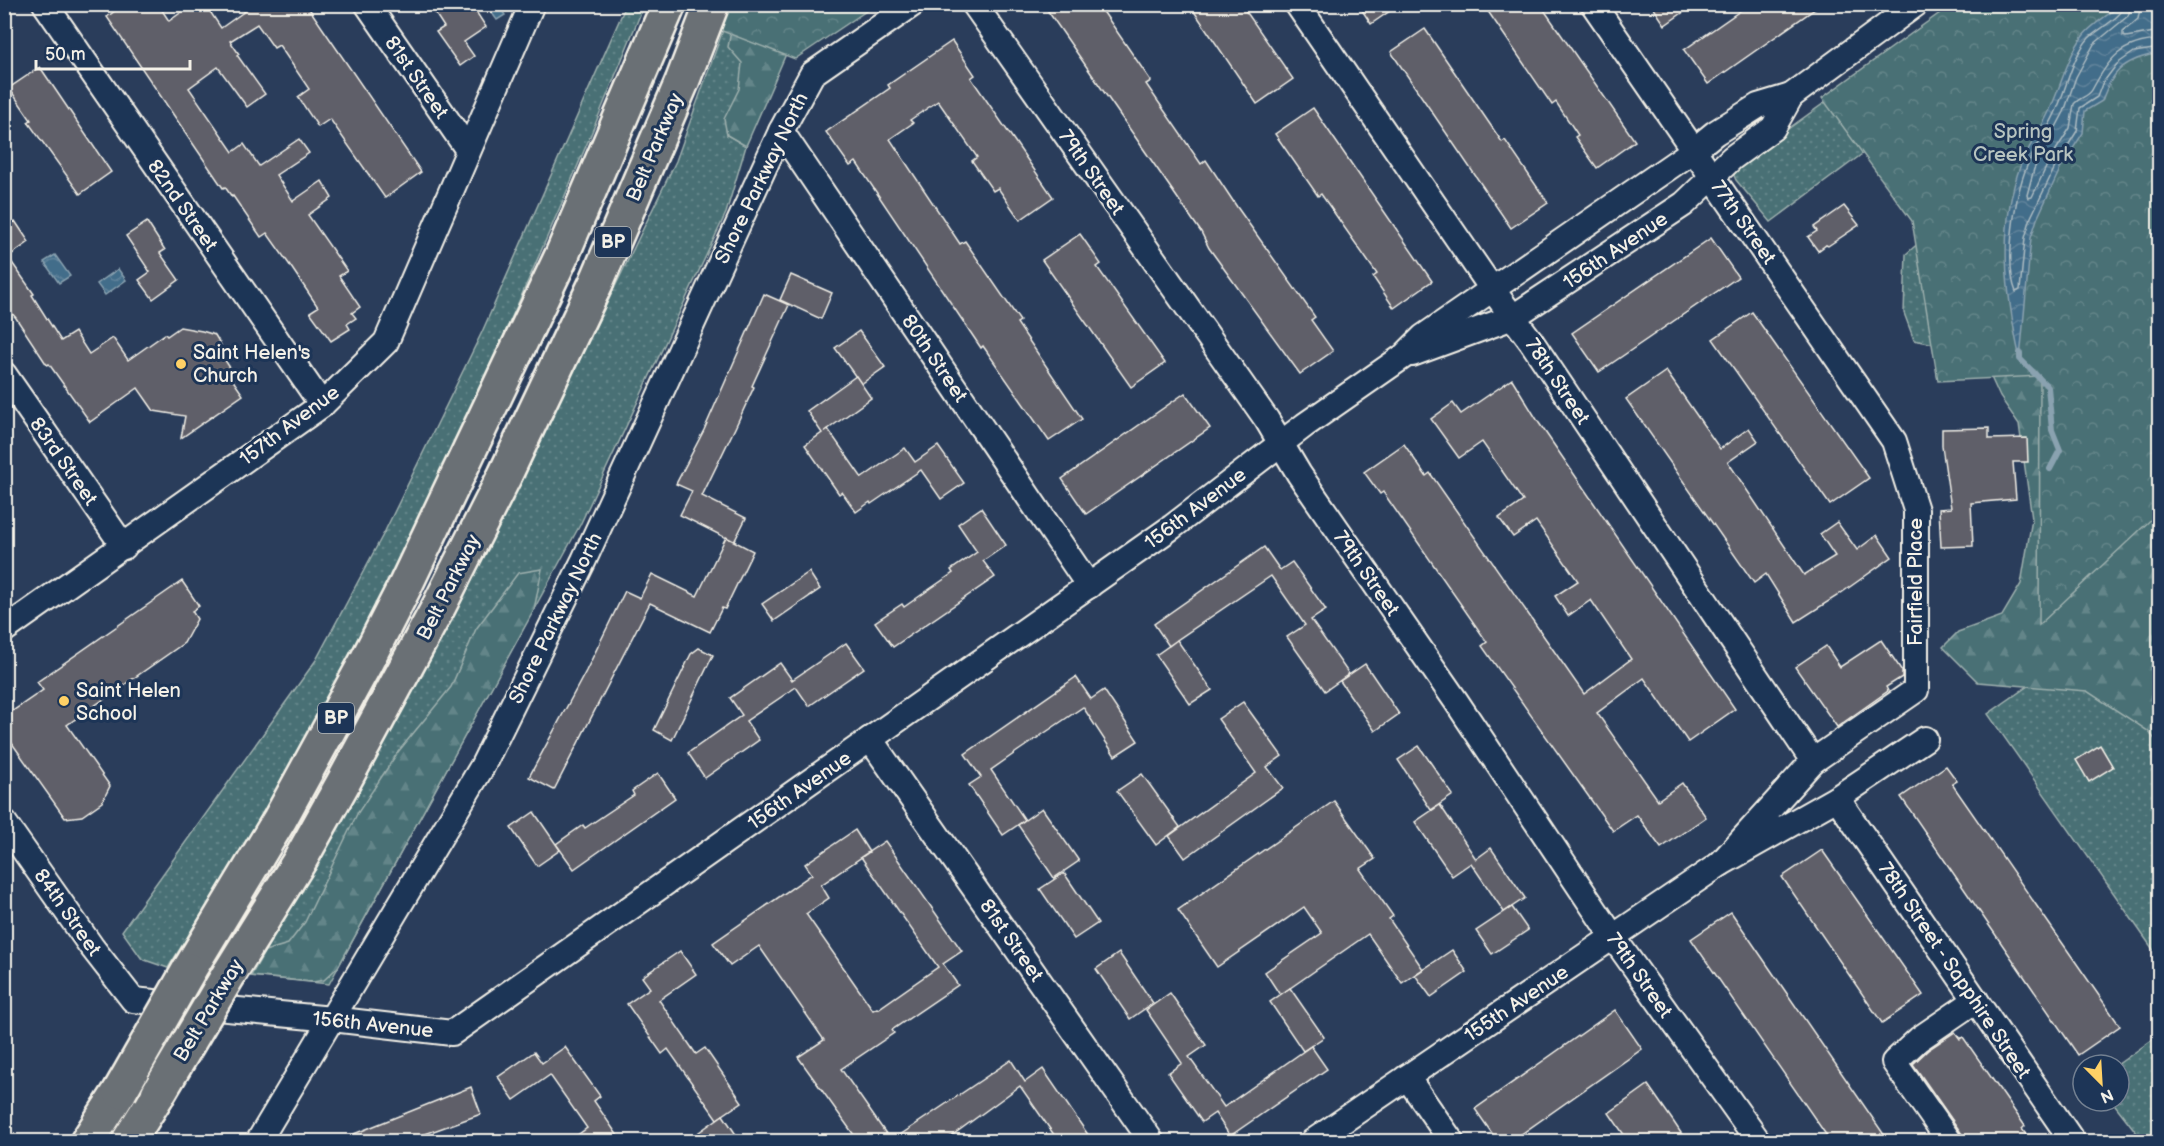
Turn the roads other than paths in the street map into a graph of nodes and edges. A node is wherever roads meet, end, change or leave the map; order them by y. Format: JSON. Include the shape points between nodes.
{"nodes":[{"id":1,"x":45,"y":4,"type":"edge"},
{"id":2,"x":367,"y":4,"type":"edge"},
{"id":3,"x":532,"y":4,"type":"edge"},
{"id":4,"x":669,"y":4,"type":"edge"},
{"id":5,"x":712,"y":4,"type":"edge"},
{"id":6,"x":912,"y":4,"type":"edge"},
{"id":7,"x":974,"y":4,"type":"edge"},
{"id":8,"x":1298,"y":4,"type":"edge"},
{"id":9,"x":1593,"y":4,"type":"edge"},
{"id":10,"x":1904,"y":8,"type":"edge"},
{"id":11,"x":1791,"y":96,"type":"junction"},
{"id":12,"x":780,"y":131,"type":"junction"},
{"id":13,"x":468,"y":150,"type":"junction"},
{"id":14,"x":1694,"y":150,"type":"junction"},
{"id":15,"x":1713,"y":178,"type":"junction"},
{"id":16,"x":1492,"y":289,"type":"junction"},
{"id":17,"x":1513,"y":317,"type":"junction"},
{"id":18,"x":1404,"y":356,"type":"junction"},
{"id":19,"x":4,"y":374,"type":"edge"},
{"id":20,"x":322,"y":405,"type":"junction"},
{"id":21,"x":1894,"y":441,"type":"joint"},
{"id":22,"x":1281,"y":445,"type":"junction"},
{"id":23,"x":124,"y":547,"type":"junction"},
{"id":24,"x":1089,"y":586,"type":"junction"},
{"id":25,"x":4,"y":630,"type":"edge"},
{"id":26,"x":1916,"y":690,"type":"joint"},
{"id":27,"x":870,"y":739,"type":"junction"},
{"id":28,"x":1925,"y":740,"type":"dead end"},
{"id":29,"x":1813,"y":761,"type":"junction"},
{"id":30,"x":1837,"y":798,"type":"junction"},
{"id":31,"x":4,"y":822,"type":"edge"},
{"id":32,"x":1720,"y":864,"type":"junction"},
{"id":33,"x":1613,"y":937,"type":"junction"},
{"id":34,"x":133,"y":1000,"type":"joint"},
{"id":35,"x":1976,"y":1000,"type":"junction"},
{"id":36,"x":332,"y":1019,"type":"junction"},
{"id":37,"x":1407,"y":1077,"type":"junction"},
{"id":38,"x":87,"y":1142,"type":"edge"},
{"id":39,"x":128,"y":1142,"type":"edge"},
{"id":40,"x":258,"y":1142,"type":"edge"},
{"id":41,"x":1152,"y":1142,"type":"edge"},
{"id":42,"x":1312,"y":1142,"type":"edge"},
{"id":43,"x":1452,"y":1142,"type":"edge"},
{"id":44,"x":1759,"y":1142,"type":"edge"},
{"id":45,"x":1950,"y":1142,"type":"edge"},
{"id":46,"x":2073,"y":1142,"type":"edge"}],
"edges":[{"from":1,"to":20,"type":"street","name":"82nd Street"},
{"from":2,"to":13,"type":"street","name":"81st Street"},
{"from":3,"to":13,"type":"street","name":"157th Avenue"},
{"from":4,"to":38,"type":"highway","name":"Belt Parkway","number":"BP","bridge":true,"via":[[567,245],[406,584],[280,819]]},
{"from":5,"to":39,"type":"highway","name":"Belt Parkway","number":"BP","bridge":true,"via":[[596,283],[439,606],[300,860]]},
{"from":6,"to":12,"type":"street","name":"Shore Parkway North","via":[[812,74]]},
{"from":7,"to":22,"type":"street","name":"79th Street"},
{"from":8,"to":16,"type":"street","name":"78th Street"},
{"from":9,"to":14,"type":"street","name":"77th Street"},
{"from":10,"to":11,"type":"street","name":"156th Avenue"},
{"from":11,"to":14,"type":"street","name":"156th Avenue","via":[[1758,106]]},
{"from":11,"to":15,"type":"street","name":"156th Avenue","via":[[1773,128],[1732,158]]},
{"from":12,"to":24,"type":"street","name":"80th Street"},
{"from":12,"to":36,"type":"street","name":"Shore Parkway North","via":[[584,560],[482,767]]},
{"from":13,"to":20,"type":"street","name":"157th Avenue","via":[[386,342]]},
{"from":14,"to":15,"type":"street","name":"77th Street"},
{"from":14,"to":16,"type":"street","name":"156th Avenue"},
{"from":15,"to":17,"type":"street","name":"156th Avenue","via":[[1684,204]]},
{"from":15,"to":21,"type":"street","name":"77th Street"},
{"from":16,"to":17,"type":"street","name":"78th Street"},
{"from":16,"to":18,"type":"street","name":"156th Avenue","via":[[1423,337]]},
{"from":17,"to":18,"type":"street","name":"156th Avenue"},
{"from":17,"to":29,"type":"street","name":"78th Street"},
{"from":18,"to":22,"type":"street","name":"156th Avenue"},
{"from":19,"to":23,"type":"street","name":"83rd Street"},
{"from":20,"to":23,"type":"street","name":"157th Avenue"},
{"from":21,"to":26,"type":"street","name":"Fairfield Place","via":[[1916,510]]},
{"from":22,"to":24,"type":"street","name":"156th Avenue"},
{"from":22,"to":33,"type":"street","name":"79th Street"},
{"from":23,"to":25,"type":"street","name":"157th Avenue"},
{"from":24,"to":27,"type":"street","name":"156th Avenue"},
{"from":26,"to":29,"type":"street","name":"155th Avenue"},
{"from":27,"to":36,"type":"street","name":"156th Avenue","via":[[452,1033]]},
{"from":27,"to":41,"type":"street","name":"81st Street"},
{"from":28,"to":30,"type":"street","name":"155th Avenue"},
{"from":29,"to":32,"type":"street","name":"155th Avenue"},
{"from":30,"to":32,"type":"street","name":"155th Avenue"},
{"from":30,"to":35,"type":"street","name":"78th Street - Sapphire Street"},
{"from":31,"to":34,"type":"street","name":"84th Street"},
{"from":32,"to":33,"type":"street","name":"155th Avenue"},
{"from":33,"to":37,"type":"street","name":"155th Avenue"},
{"from":33,"to":44,"type":"street","name":"79th Street"},
{"from":34,"to":36,"type":"street","name":"156th Avenue"},
{"from":35,"to":45,"type":"street","via":[[1919,1039],[1894,1062]]},
{"from":35,"to":46,"type":"street","name":"78th Street - Sapphire Street"},
{"from":36,"to":40,"type":"street","name":"Shore Parkway North"},
{"from":37,"to":42,"type":"street","name":"155th Avenue"},
{"from":37,"to":43,"type":"street"}]}
